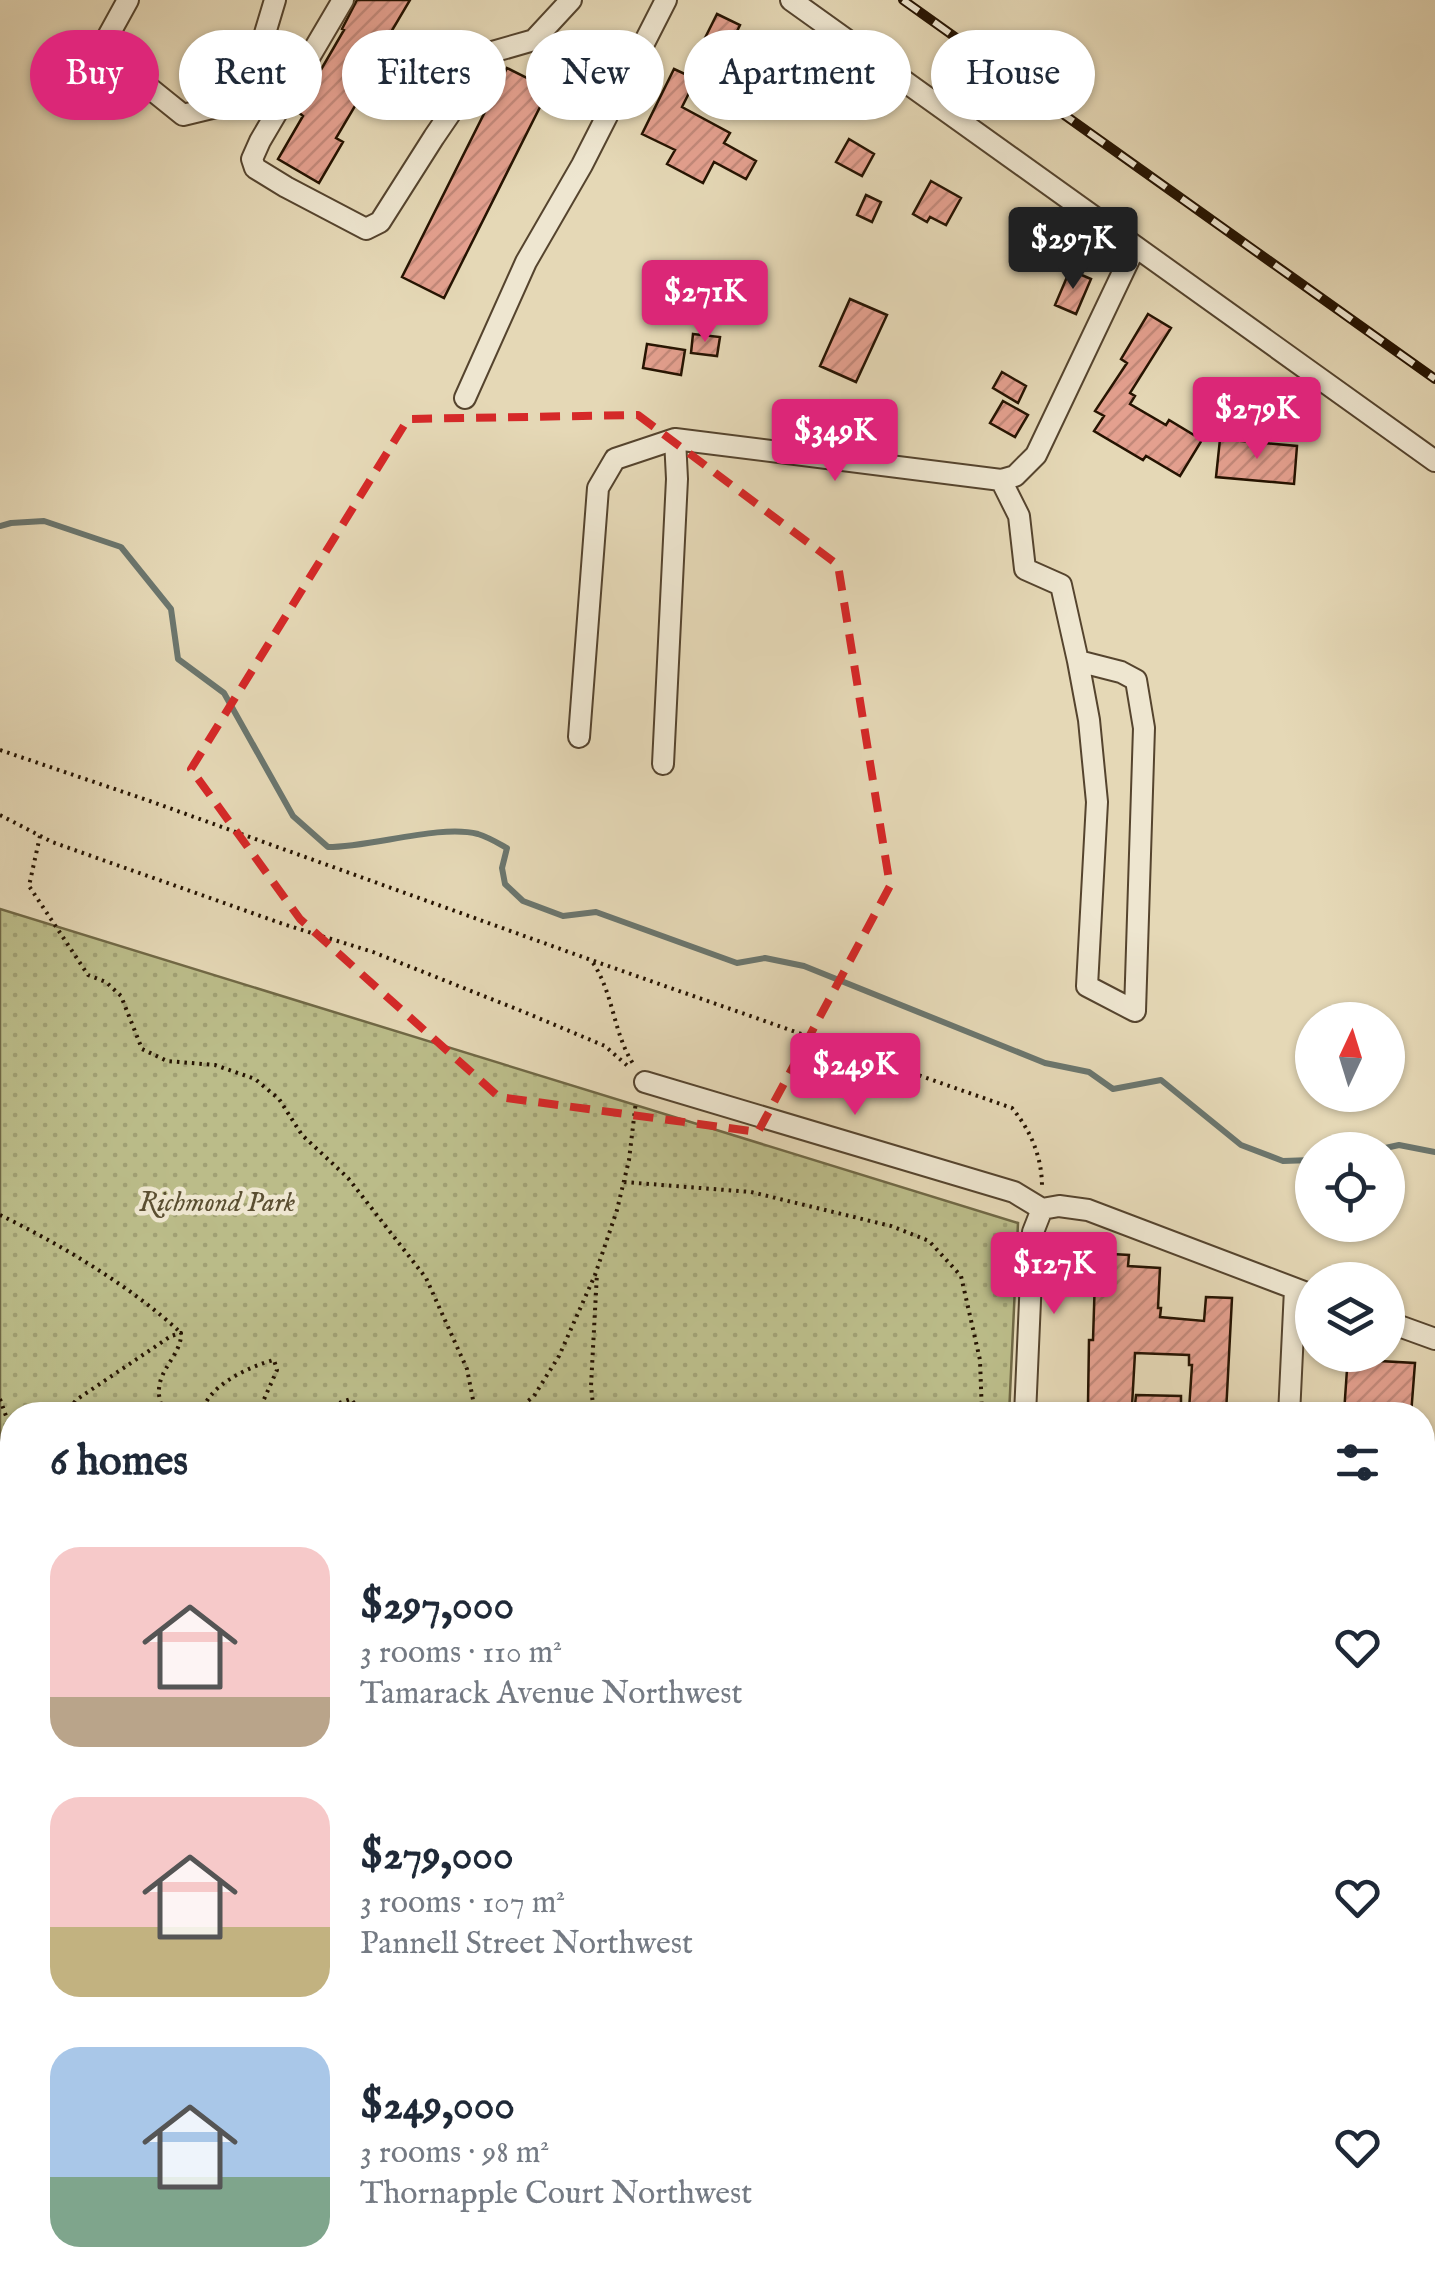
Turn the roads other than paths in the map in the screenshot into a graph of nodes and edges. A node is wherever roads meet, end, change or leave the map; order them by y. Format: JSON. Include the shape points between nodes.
{"nodes":[{"id":1,"x":128,"y":0,"type":"edge"},
{"id":2,"x":275,"y":0,"type":"edge"},
{"id":3,"x":343,"y":0,"type":"edge"},
{"id":4,"x":571,"y":0,"type":"edge"},
{"id":5,"x":666,"y":0,"type":"edge"},
{"id":6,"x":791,"y":0,"type":"edge"},
{"id":7,"x":1135,"y":247,"type":"junction"},
{"id":8,"x":464,"y":398,"type":"dead end"},
{"id":9,"x":674,"y":439,"type":"junction"},
{"id":10,"x":1435,"y":460,"type":"edge"},
{"id":11,"x":1001,"y":480,"type":"junction"},
{"id":12,"x":1078,"y":662,"type":"junction"},
{"id":13,"x":579,"y":737,"type":"dead end"},
{"id":14,"x":664,"y":764,"type":"dead end"},
{"id":15,"x":642,"y":1079,"type":"road end"},
{"id":16,"x":1042,"y":1208,"type":"junction"},
{"id":17,"x":1295,"y":1289,"type":"edge"},
{"id":18,"x":1405,"y":1329,"type":"edge"},
{"id":19,"x":1435,"y":1340,"type":"edge"},
{"id":20,"x":1295,"y":1366,"type":"edge"},
{"id":21,"x":1026,"y":1402,"type":"edge"},
{"id":22,"x":1291,"y":1402,"type":"edge"}],
"edges":[{"from":1,"to":2,"type":"street","via":[[101,49],[183,114],[245,100]]},
{"from":3,"to":4,"type":"street","via":[[252,159],[254,168],[366,229],[380,222],[492,52],[534,40]]},
{"from":5,"to":8,"type":"street","via":[[526,262]]},
{"from":6,"to":7,"type":"street"},
{"from":7,"to":10,"type":"street"},
{"from":7,"to":11,"type":"street","via":[[1036,455]]},
{"from":9,"to":11,"type":"street"},
{"from":9,"to":13,"type":"street","via":[[615,460],[598,488]]},
{"from":9,"to":14,"type":"street"},
{"from":11,"to":12,"type":"street","via":[[1019,516],[1025,568],[1061,586]]},
{"from":12,"to":12,"type":"street","via":[[1097,802],[1087,986],[1135,1011],[1144,728],[1139,696],[1136,680],[1122,672]]},
{"from":15,"to":16,"type":"street","via":[[1014,1192]]},
{"from":16,"to":17,"type":"street","via":[[1088,1210]]},
{"from":16,"to":21,"type":"street","via":[[1033,1232]]},
{"from":18,"to":19,"type":"street"},
{"from":20,"to":22,"type":"street"}]}
